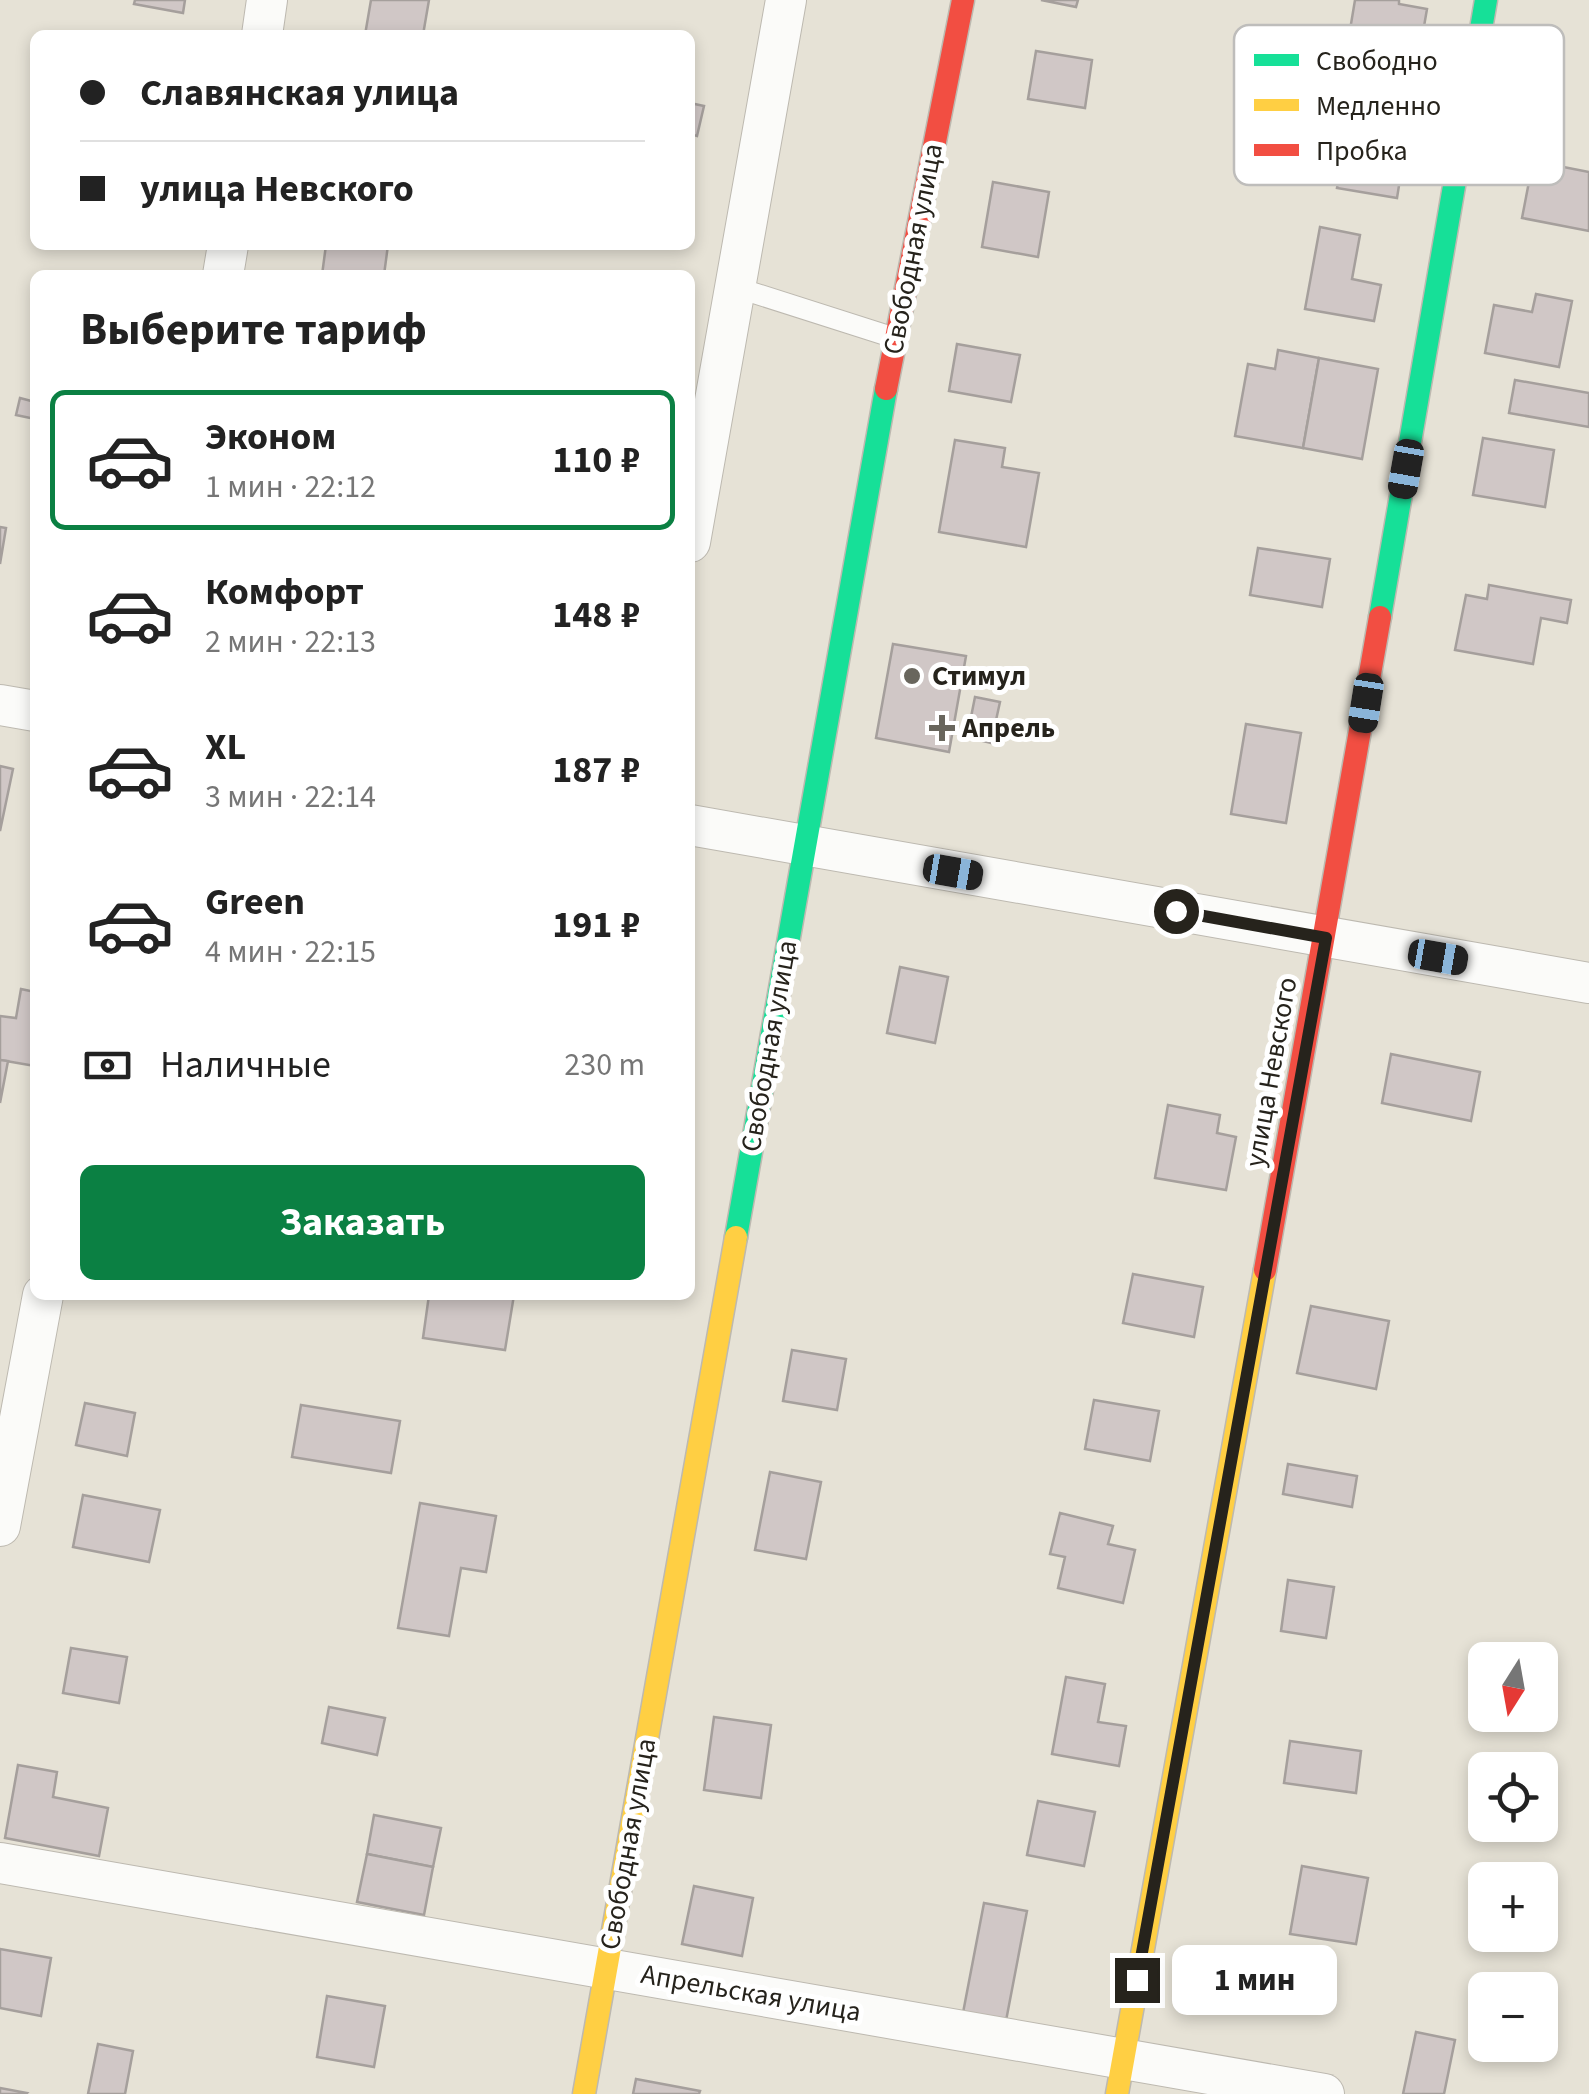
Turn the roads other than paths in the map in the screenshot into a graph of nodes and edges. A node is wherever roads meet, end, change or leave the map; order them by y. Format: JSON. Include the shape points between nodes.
{"nodes":[{"id":1,"x":267,"y":0,"type":"edge"},
{"id":2,"x":786,"y":0,"type":"edge"},
{"id":3,"x":962,"y":0,"type":"edge"},
{"id":4,"x":1486,"y":0,"type":"edge"},
{"id":5,"x":1482,"y":25,"type":"edge"},
{"id":6,"x":263,"y":30,"type":"edge"},
{"id":7,"x":1454,"y":185,"type":"edge"},
{"id":8,"x":736,"y":286,"type":"junction"},
{"id":9,"x":895,"y":338,"type":"junction"},
{"id":10,"x":695,"y":514,"type":"edge"},
{"id":11,"x":0,"y":704,"type":"edge"},
{"id":12,"x":30,"y":710,"type":"edge"},
{"id":13,"x":695,"y":826,"type":"edge"},
{"id":14,"x":804,"y":846,"type":"junction"},
{"id":15,"x":1326,"y":938,"type":"junction"},
{"id":16,"x":1589,"y":983,"type":"edge"},
{"id":17,"x":42,"y":1300,"type":"edge"},
{"id":18,"x":0,"y":1526,"type":"edge"},
{"id":19,"x":0,"y":1863,"type":"edge"},
{"id":20,"x":606,"y":1968,"type":"junction"},
{"id":21,"x":1120,"y":2076,"type":"edge"},
{"id":22,"x":584,"y":2094,"type":"edge"},
{"id":23,"x":1324,"y":2094,"type":"edge"}],
"edges":[{"from":1,"to":6,"type":"street"},
{"from":2,"to":8,"type":"street"},
{"from":3,"to":9,"type":"street","name":"Свободная улица"},
{"from":4,"to":5,"type":"street","name":"улица Невского"},
{"from":7,"to":15,"type":"street","name":"улица Невского"},
{"from":8,"to":9,"type":"lane"},
{"from":8,"to":10,"type":"street"},
{"from":9,"to":14,"type":"street","name":"Свободная улица"},
{"from":11,"to":12,"type":"street"},
{"from":13,"to":14,"type":"street"},
{"from":14,"to":15,"type":"street"},
{"from":14,"to":20,"type":"street","name":"Свободная улица"},
{"from":15,"to":16,"type":"street"},
{"from":15,"to":21,"type":"street","name":"улица Невского"},
{"from":17,"to":18,"type":"street"},
{"from":19,"to":20,"type":"street","name":"Апрельская улица"},
{"from":20,"to":21,"type":"street","name":"Апрельская улица"},
{"from":20,"to":22,"type":"street","name":"Свободная улица"},
{"from":21,"to":23,"type":"street","name":"Апрельская улица"}]}
